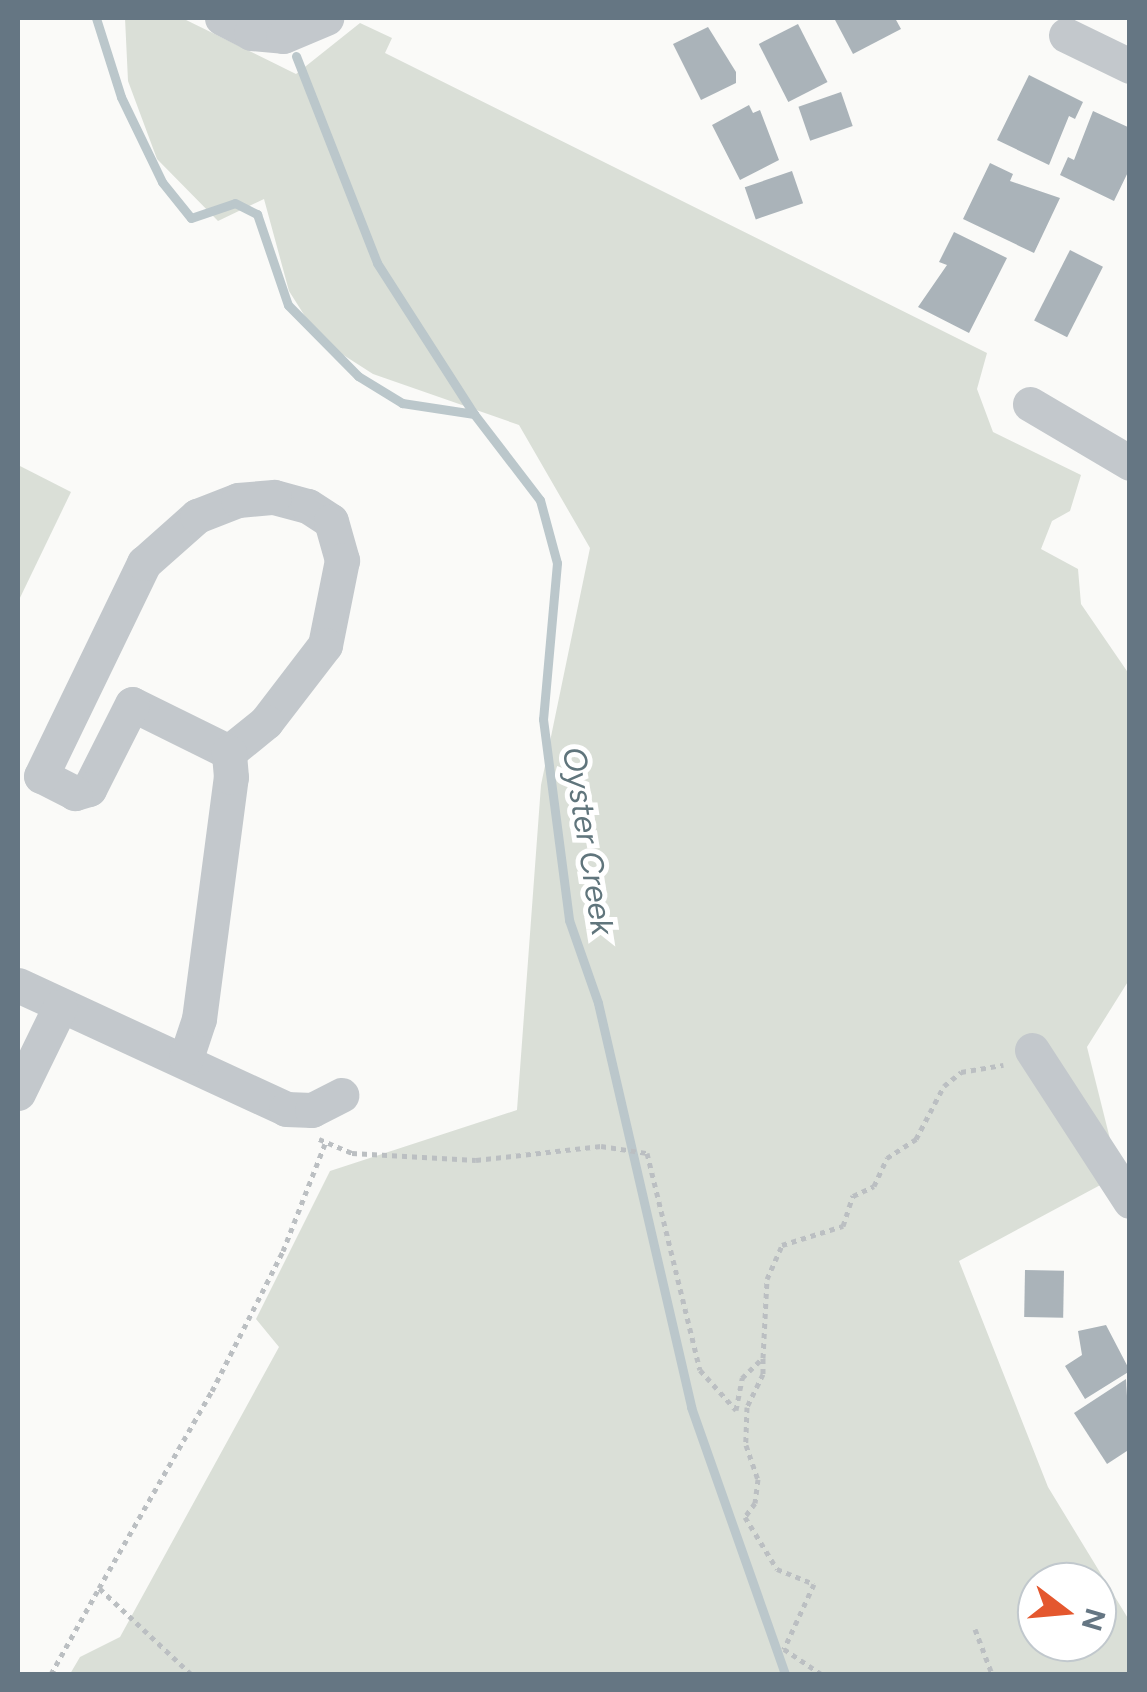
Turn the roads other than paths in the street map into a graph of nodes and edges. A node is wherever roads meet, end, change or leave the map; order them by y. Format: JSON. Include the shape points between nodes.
{"nodes":[{"id":1,"x":326,"y":18,"type":"edge"},
{"id":2,"x":236,"y":25,"type":"edge"},
{"id":3,"x":1066,"y":35,"type":"dead end"},
{"id":4,"x":1130,"y":66,"type":"edge"},
{"id":5,"x":1030,"y":404,"type":"dead end"},
{"id":6,"x":1130,"y":463,"type":"edge"},
{"id":7,"x":87,"y":683,"type":"junction"},
{"id":8,"x":132,"y":704,"type":"junction"},
{"id":9,"x":229,"y":752,"type":"junction"},
{"id":10,"x":18,"y":985,"type":"edge"},
{"id":11,"x":60,"y":1006,"type":"junction"},
{"id":12,"x":1032,"y":1050,"type":"road end"},
{"id":13,"x":186,"y":1058,"type":"junction"},
{"id":14,"x":18,"y":1093,"type":"edge"},
{"id":15,"x":341,"y":1095,"type":"dead end"},
{"id":16,"x":1130,"y":1201,"type":"edge"}],
"edges":[{"from":1,"to":2,"type":"street","via":[[283,36]]},
{"from":3,"to":4,"type":"street"},
{"from":5,"to":6,"type":"street"},
{"from":7,"to":8,"type":"street"},
{"from":7,"to":8,"type":"street","via":[[41,776],[75,793],[89,789]]},
{"from":7,"to":9,"type":"street","via":[[134,576],[184,524],[254,498],[321,512],[338,530],[342,560],[325,645],[254,736]]},
{"from":8,"to":9,"type":"street"},
{"from":9,"to":13,"type":"street","via":[[199,1019]]},
{"from":10,"to":11,"type":"street"},
{"from":11,"to":13,"type":"street"},
{"from":11,"to":14,"type":"street"},
{"from":12,"to":16,"type":"street"},
{"from":13,"to":15,"type":"street","via":[[286,1109],[312,1110]]}]}
